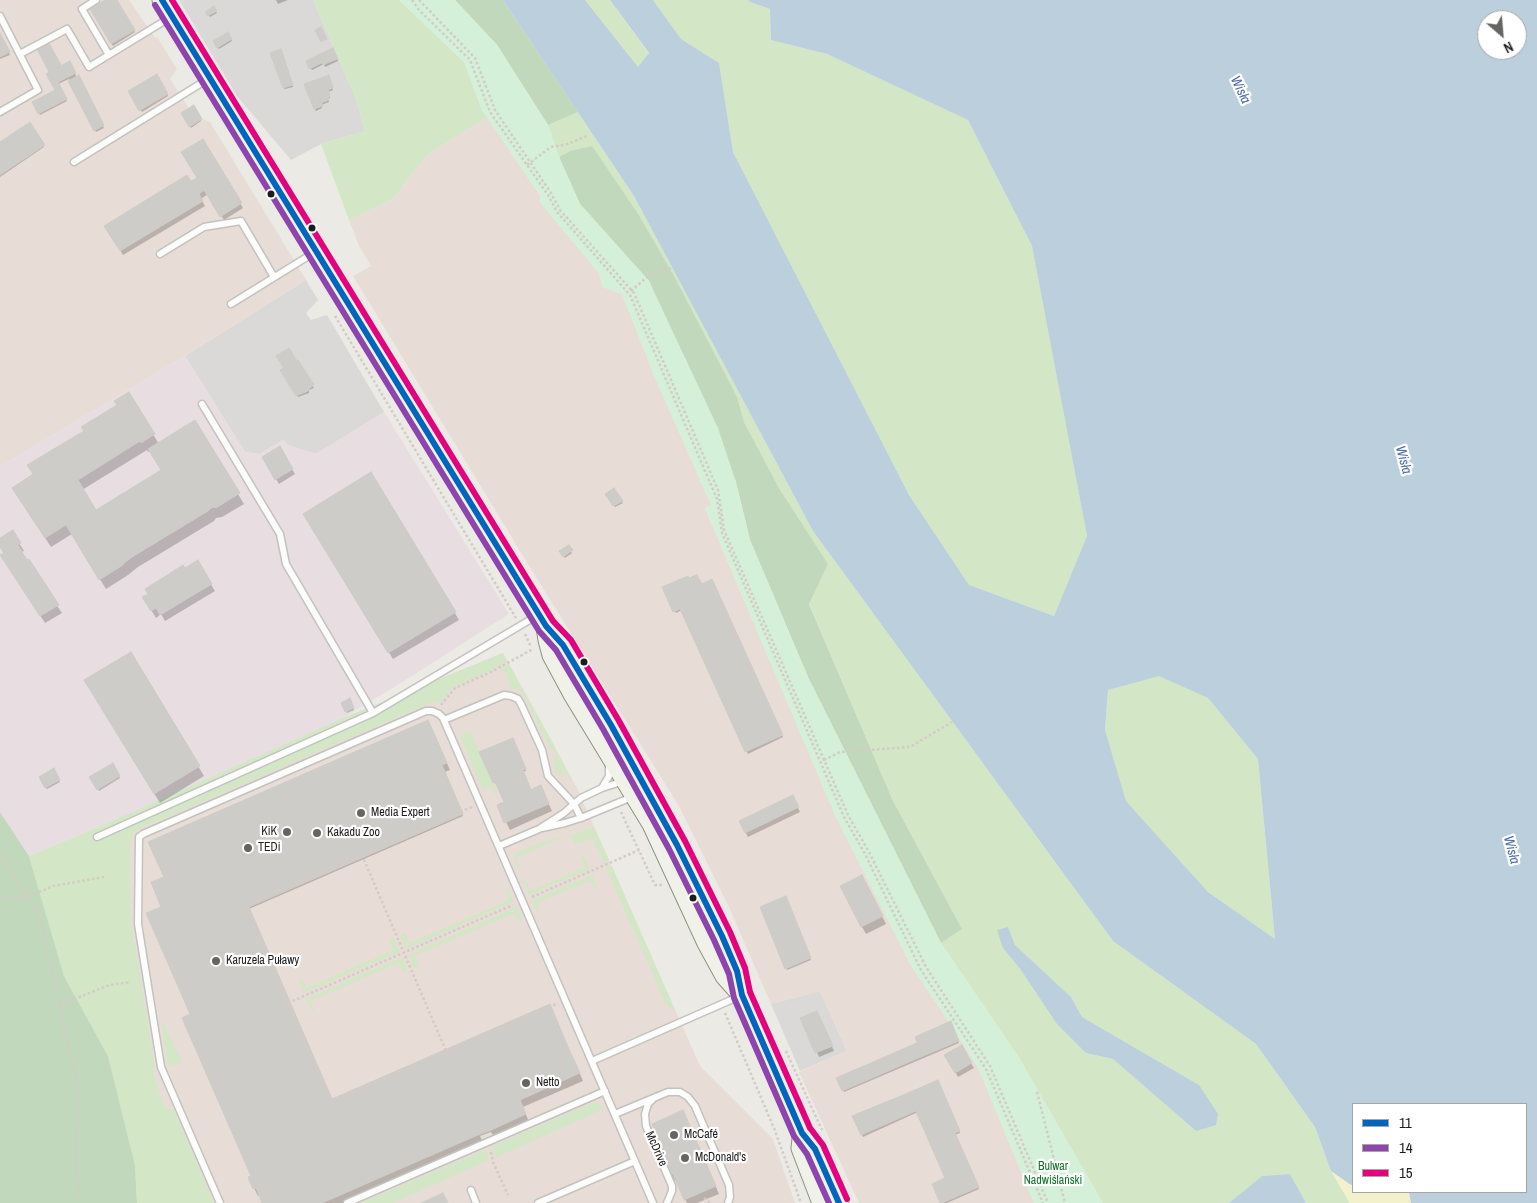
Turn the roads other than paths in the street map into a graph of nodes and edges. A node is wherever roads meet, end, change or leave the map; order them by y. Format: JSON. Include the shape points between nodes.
{"nodes":[{"id":1,"x":96,"y":0,"type":"edge"},
{"id":2,"x":162,"y":0,"type":"edge"},
{"id":3,"x":0,"y":16,"type":"edge"},
{"id":4,"x":172,"y":17,"type":"junction"},
{"id":5,"x":20,"y":54,"type":"junction"},
{"id":6,"x":109,"y":55,"type":"junction"},
{"id":7,"x":210,"y":78,"type":"junction"},
{"id":8,"x":0,"y":112,"type":"edge"},
{"id":9,"x":74,"y":162,"type":"dead end"},
{"id":10,"x":316,"y":251,"type":"junction"},
{"id":11,"x":160,"y":254,"type":"dead end"},
{"id":12,"x":274,"y":277,"type":"junction"},
{"id":13,"x":231,"y":304,"type":"dead end"},
{"id":14,"x":202,"y":404,"type":"dead end"},
{"id":15,"x":543,"y":620,"type":"junction"},
{"id":16,"x":374,"y":713,"type":"junction"},
{"id":17,"x":444,"y":720,"type":"junction"},
{"id":18,"x":606,"y":749,"type":"junction"},
{"id":19,"x":636,"y":785,"type":"junction"},
{"id":20,"x":602,"y":788,"type":"junction"},
{"id":21,"x":574,"y":804,"type":"junction"},
{"id":22,"x":581,"y":818,"type":"junction"},
{"id":23,"x":539,"y":829,"type":"junction"},
{"id":24,"x":97,"y":837,"type":"dead end"},
{"id":25,"x":499,"y":846,"type":"junction"},
{"id":26,"x":742,"y":995,"type":"junction"},
{"id":27,"x":592,"y":1061,"type":"junction"},
{"id":28,"x":605,"y":1091,"type":"junction"},
{"id":29,"x":656,"y":1097,"type":"junction"},
{"id":30,"x":615,"y":1114,"type":"junction"},
{"id":31,"x":802,"y":1133,"type":"junction"},
{"id":32,"x":635,"y":1161,"type":"junction"},
{"id":33,"x":471,"y":1190,"type":"dead end"},
{"id":34,"x":220,"y":1203,"type":"edge"},
{"id":35,"x":347,"y":1203,"type":"edge"},
{"id":36,"x":476,"y":1203,"type":"edge"},
{"id":37,"x":538,"y":1203,"type":"edge"},
{"id":38,"x":654,"y":1203,"type":"edge"},
{"id":39,"x":667,"y":1203,"type":"edge"},
{"id":40,"x":728,"y":1203,"type":"edge"},
{"id":41,"x":822,"y":1203,"type":"edge"},
{"id":42,"x":839,"y":1203,"type":"edge"}],
"edges":[{"from":1,"to":6,"type":"lane","via":[[82,9]]},
{"from":2,"to":4,"type":"main road"},
{"from":3,"to":5,"type":"lane"},
{"from":4,"to":6,"type":"lane"},
{"from":4,"to":7,"type":"main road"},
{"from":5,"to":6,"type":"lane","via":[[67,29],[88,67]]},
{"from":5,"to":8,"type":"lane","via":[[38,90]]},
{"from":7,"to":9,"type":"lane"},
{"from":7,"to":10,"type":"main road"},
{"from":10,"to":12,"type":"lane"},
{"from":10,"to":15,"type":"main road"},
{"from":11,"to":12,"type":"lane","via":[[204,227],[241,221]]},
{"from":12,"to":13,"type":"lane"},
{"from":14,"to":16,"type":"lane","via":[[280,534],[286,564]]},
{"from":15,"to":16,"type":"lane","via":[[520,625]]},
{"from":15,"to":18,"type":"main road","via":[[552,655]]},
{"from":15,"to":19,"type":"main road","via":[[563,645]]},
{"from":16,"to":24,"type":"lane"},
{"from":17,"to":21,"type":"lane","via":[[504,695],[518,700],[542,750],[548,776]]},
{"from":17,"to":25,"type":"lane"},
{"from":17,"to":34,"type":"lane","via":[[436,712],[426,711],[139,837],[138,924],[161,1067]]},
{"from":18,"to":19,"type":"main road"},
{"from":18,"to":20,"type":"lane","via":[[609,776]]},
{"from":19,"to":20,"type":"lane"},
{"from":19,"to":22,"type":"lane","via":[[616,804]]},
{"from":19,"to":26,"type":"main road","via":[[677,845],[722,936],[737,971]]},
{"from":20,"to":21,"type":"lane"},
{"from":21,"to":22,"type":"lane"},
{"from":21,"to":23,"type":"lane"},
{"from":22,"to":23,"type":"lane"},
{"from":23,"to":25,"type":"lane"},
{"from":25,"to":27,"type":"lane"},
{"from":26,"to":27,"type":"lane"},
{"from":26,"to":31,"type":"main road"},
{"from":27,"to":28,"type":"lane"},
{"from":28,"to":30,"type":"lane"},
{"from":28,"to":35,"type":"lane"},
{"from":29,"to":30,"type":"lane"},
{"from":29,"to":39,"type":"lane","name":"McDrive","via":[[648,1104],[646,1126],[672,1186]]},
{"from":29,"to":40,"type":"lane","via":[[680,1092],[695,1106],[729,1185]]},
{"from":30,"to":32,"type":"lane"},
{"from":31,"to":41,"type":"main road","via":[[801,1148]]},
{"from":31,"to":42,"type":"main road","via":[[815,1149]]},
{"from":32,"to":37,"type":"lane"},
{"from":32,"to":38,"type":"lane"},
{"from":33,"to":36,"type":"lane"}]}
